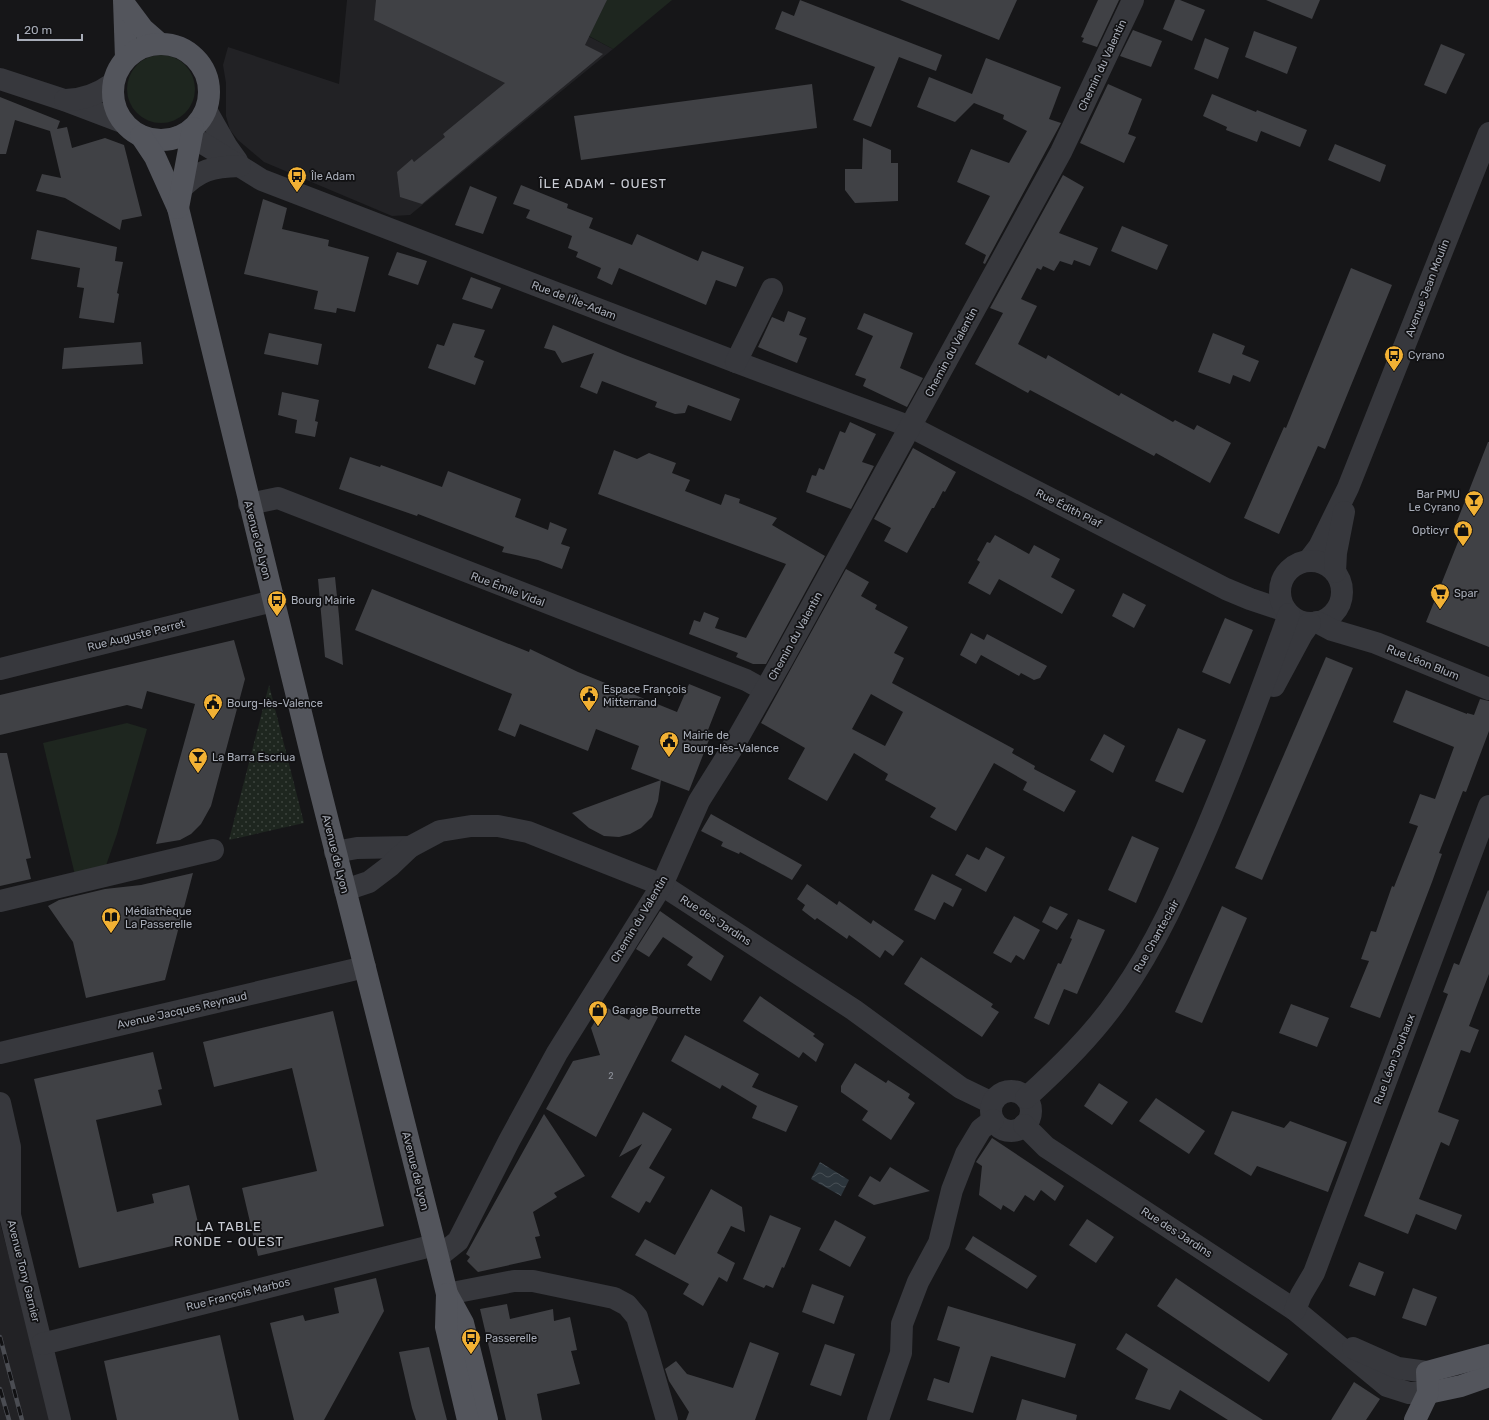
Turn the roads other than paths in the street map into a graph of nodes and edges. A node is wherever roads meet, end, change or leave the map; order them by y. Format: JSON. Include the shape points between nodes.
{"nodes":[{"id":1,"x":1133,"y":0,"type":"edge"},
{"id":2,"x":124,"y":2,"type":"edge"},
{"id":3,"x":159,"y":43,"type":"junction"},
{"id":4,"x":126,"y":58,"type":"junction"},
{"id":5,"x":0,"y":79,"type":"edge"},
{"id":6,"x":112,"y":84,"type":"junction"},
{"id":7,"x":64,"y":100,"type":"junction"},
{"id":8,"x":206,"y":110,"type":"junction"},
{"id":9,"x":122,"y":122,"type":"junction"},
{"id":10,"x":1489,"y":133,"type":"edge"},
{"id":11,"x":188,"y":134,"type":"junction"},
{"id":12,"x":140,"y":136,"type":"junction"},
{"id":13,"x":240,"y":166,"type":"junction"},
{"id":14,"x":179,"y":199,"type":"junction"},
{"id":15,"x":772,"y":289,"type":"dead end"},
{"id":16,"x":736,"y":362,"type":"junction"},
{"id":17,"x":911,"y":427,"type":"junction"},
{"id":18,"x":1348,"y":488,"type":"junction"},
{"id":19,"x":249,"y":504,"type":"junction"},
{"id":20,"x":1309,"y":560,"type":"junction"},
{"id":21,"x":1335,"y":572,"type":"junction"},
{"id":22,"x":1282,"y":580,"type":"junction"},
{"id":23,"x":1226,"y":589,"type":"junction"},
{"id":24,"x":273,"y":601,"type":"junction"},
{"id":25,"x":1340,"y":601,"type":"junction"},
{"id":26,"x":1288,"y":612,"type":"junction"},
{"id":27,"x":1314,"y":622,"type":"junction"},
{"id":28,"x":1357,"y":637,"type":"junction"},
{"id":29,"x":0,"y":669,"type":"edge"},
{"id":30,"x":1489,"y":689,"type":"edge"},
{"id":31,"x":764,"y":690,"type":"junction"},
{"id":32,"x":1242,"y":745,"type":"junction"},
{"id":33,"x":1489,"y":806,"type":"edge"},
{"id":34,"x":410,"y":847,"type":"junction"},
{"id":35,"x":213,"y":850,"type":"dead end"},
{"id":36,"x":335,"y":852,"type":"junction"},
{"id":37,"x":662,"y":885,"type":"junction"},
{"id":38,"x":345,"y":890,"type":"junction"},
{"id":39,"x":0,"y":901,"type":"edge"},
{"id":40,"x":365,"y":968,"type":"junction"},
{"id":41,"x":0,"y":1053,"type":"edge"},
{"id":42,"x":1026,"y":1098,"type":"junction"},
{"id":43,"x":0,"y":1103,"type":"edge"},
{"id":44,"x":992,"y":1112,"type":"junction"},
{"id":45,"x":1024,"y":1125,"type":"junction"},
{"id":46,"x":436,"y":1251,"type":"junction"},
{"id":47,"x":447,"y":1294,"type":"junction"},
{"id":48,"x":1295,"y":1310,"type":"junction"},
{"id":49,"x":1330,"y":1338,"type":"junction"},
{"id":50,"x":42,"y":1344,"type":"junction"},
{"id":51,"x":1489,"y":1355,"type":"edge"},
{"id":52,"x":1427,"y":1372,"type":"junction"},
{"id":53,"x":1489,"y":1376,"type":"edge"},
{"id":54,"x":1428,"y":1393,"type":"junction"},
{"id":55,"x":60,"y":1420,"type":"edge"},
{"id":56,"x":468,"y":1420,"type":"edge"},
{"id":57,"x":487,"y":1420,"type":"edge"},
{"id":58,"x":667,"y":1420,"type":"edge"},
{"id":59,"x":878,"y":1420,"type":"edge"},
{"id":60,"x":1415,"y":1420,"type":"edge"}],
"edges":[{"from":1,"to":17,"type":"street","name":"Chemin du Valentin","via":[[1061,152]]},
{"from":2,"to":3,"type":"main road","via":[[143,29]]},
{"from":2,"to":4,"type":"main road"},
{"from":3,"to":4,"type":"main road","via":[[135,50]]},
{"from":3,"to":8,"type":"main road","via":[[172,44],[184,49],[202,65],[209,89]]},
{"from":4,"to":6,"type":"main road","via":[[117,70]]},
{"from":5,"to":7,"type":"street"},
{"from":6,"to":7,"type":"street","via":[[91,96]]},
{"from":6,"to":9,"type":"main road","via":[[113,103]]},
{"from":7,"to":9,"type":"street"},
{"from":8,"to":11,"type":"main road"},
{"from":8,"to":13,"type":"street","name":"Rue de l'Île-Adam"},
{"from":9,"to":12,"type":"main road"},
{"from":10,"to":18,"type":"street","name":"Avenue Jean Moulin"},
{"from":11,"to":12,"type":"main road","via":[[154,140]]},
{"from":11,"to":13,"type":"street","name":"Rue de l'Île-Adam"},
{"from":11,"to":14,"type":"main road"},
{"from":12,"to":14,"type":"main road"},
{"from":13,"to":14,"type":"street","via":[[221,166],[204,170],[191,178]]},
{"from":13,"to":16,"type":"street","name":"Rue de l'Île-Adam","via":[[269,183]]},
{"from":14,"to":19,"type":"main road","name":"Avenue de Lyon"},
{"from":15,"to":16,"type":"street"},
{"from":16,"to":17,"type":"street","name":"Rue de l'Île-Adam"},
{"from":17,"to":23,"type":"street","name":"Rue Édith Piaf"},
{"from":17,"to":31,"type":"street","name":"Chemin du Valentin"},
{"from":18,"to":20,"type":"street","name":"Avenue Jean Moulin"},
{"from":18,"to":21,"type":"street","name":"Avenue Jean Moulin"},
{"from":19,"to":24,"type":"main road","name":"Avenue de Lyon"},
{"from":19,"to":31,"type":"street","name":"Rue Émile Vidal","via":[[278,498],[746,680]]},
{"from":20,"to":21,"type":"street","via":[[1326,564]]},
{"from":20,"to":22,"type":"street","via":[[1293,566]]},
{"from":21,"to":25,"type":"street","via":[[1341,584]]},
{"from":22,"to":23,"type":"street","name":"Rue Édith Piaf","via":[[1249,589]]},
{"from":22,"to":26,"type":"street","via":[[1279,590],[1281,601]]},
{"from":23,"to":26,"type":"street","name":"Rue Édith Piaf"},
{"from":24,"to":29,"type":"street","name":"Rue Auguste Perret"},
{"from":24,"to":36,"type":"main road","name":"Avenue de Lyon"},
{"from":25,"to":27,"type":"street","via":[[1335,611],[1327,618]]},
{"from":25,"to":28,"type":"street"},
{"from":26,"to":27,"type":"street","via":[[1301,621]]},
{"from":26,"to":32,"type":"street","name":"Rue Chanteclair"},
{"from":27,"to":28,"type":"street","name":"Rue Léon Blum"},
{"from":27,"to":32,"type":"street","name":"Rue Chanteclair","via":[[1302,634]]},
{"from":28,"to":30,"type":"street","name":"Rue Léon Blum"},
{"from":31,"to":37,"type":"street","name":"Chemin du Valentin","via":[[699,801]]},
{"from":32,"to":42,"type":"street","name":"Rue Chanteclair","via":[[1180,890],[1142,963],[1120,997],[1085,1040]]},
{"from":33,"to":48,"type":"street","name":"Rue Léon Jouhaux","via":[[1314,1273]]},
{"from":34,"to":36,"type":"street","name":"Rue des Jardins","via":[[357,848]]},
{"from":34,"to":37,"type":"street","name":"Rue des Jardins","via":[[440,831],[471,826],[498,826],[528,832]]},
{"from":34,"to":38,"type":"street","name":"Rue des Jardins","via":[[369,882]]},
{"from":35,"to":39,"type":"street"},
{"from":36,"to":38,"type":"main road","name":"Avenue de Lyon"},
{"from":37,"to":44,"type":"street","name":"Rue des Jardins","via":[[854,1010]]},
{"from":37,"to":46,"type":"street","name":"Chemin du Valentin","via":[[557,1053],[458,1240]]},
{"from":38,"to":40,"type":"main road","name":"Avenue de Lyon"},
{"from":40,"to":41,"type":"street","name":"Avenue Jacques Reynaud"},
{"from":40,"to":46,"type":"main road","name":"Avenue de Lyon"},
{"from":42,"to":44,"type":"street","via":[[1022,1094],[1010,1091],[999,1094]]},
{"from":42,"to":45,"type":"street","via":[[1031,1112]]},
{"from":43,"to":50,"type":"street","name":"Avenue Tony Garnier","via":[[10,1147],[10,1215]]},
{"from":44,"to":45,"type":"street","via":[[1003,1130],[1018,1130]]},
{"from":44,"to":59,"type":"street","via":[[966,1154],[952,1190],[939,1243],[918,1282],[902,1324],[901,1354]]},
{"from":45,"to":48,"type":"street","name":"Rue des Jardins","via":[[1046,1147]]},
{"from":46,"to":47,"type":"main road","name":"Avenue de Lyon"},
{"from":46,"to":50,"type":"street","name":"Rue François Marbos"},
{"from":47,"to":56,"type":"main road","via":[[446,1327]]},
{"from":47,"to":57,"type":"main road","via":[[463,1323]]},
{"from":47,"to":58,"type":"street","via":[[533,1281],[614,1298],[627,1305],[637,1317]]},
{"from":48,"to":49,"type":"street","name":"Rue des Jardins"},
{"from":49,"to":52,"type":"street","name":"Rue des Jardins","via":[[1398,1368]]},
{"from":49,"to":54,"type":"street","name":"Rue des Jardins","via":[[1387,1386],[1409,1393]]},
{"from":50,"to":55,"type":"street","name":"Avenue Tony Garnier"},
{"from":51,"to":52,"type":"main road"},
{"from":52,"to":54,"type":"main road"},
{"from":53,"to":54,"type":"main road","via":[[1461,1386]]},
{"from":54,"to":60,"type":"main road"}]}
